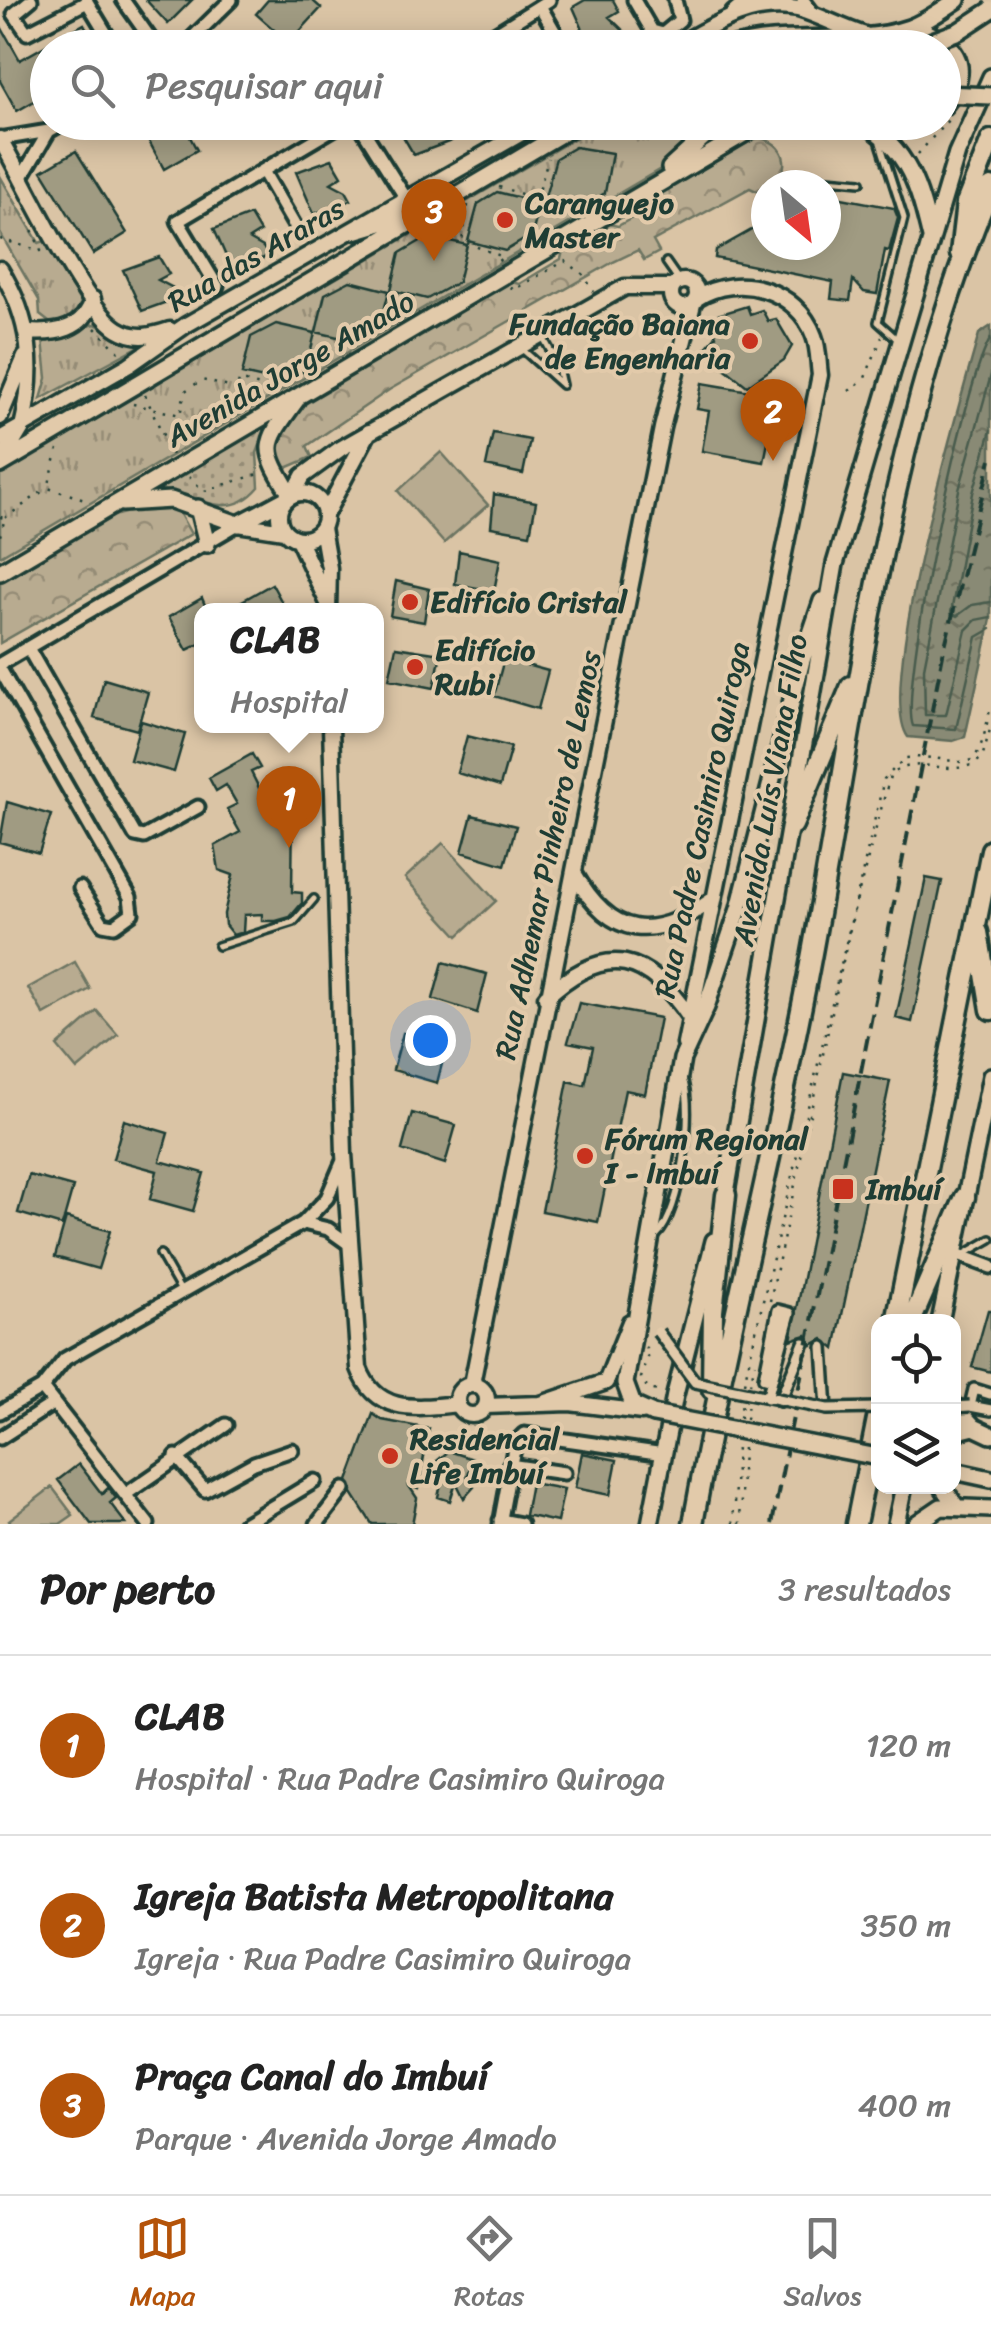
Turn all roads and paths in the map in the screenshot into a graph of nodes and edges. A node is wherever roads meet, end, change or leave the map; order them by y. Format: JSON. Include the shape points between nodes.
{"nodes":[{"id":1,"x":31,"y":0,"type":"edge"},
{"id":2,"x":123,"y":0,"type":"edge"},
{"id":3,"x":231,"y":0,"type":"edge"},
{"id":4,"x":634,"y":0,"type":"edge"},
{"id":5,"x":675,"y":0,"type":"edge"},
{"id":6,"x":747,"y":0,"type":"edge"},
{"id":7,"x":802,"y":0,"type":"edge"},
{"id":8,"x":957,"y":0,"type":"edge"},
{"id":9,"x":87,"y":1,"type":"edge"},
{"id":10,"x":545,"y":3,"type":"edge"},
{"id":11,"x":991,"y":10,"type":"edge"},
{"id":12,"x":732,"y":13,"type":"junction"},
{"id":13,"x":815,"y":16,"type":"junction"},
{"id":14,"x":910,"y":28,"type":"junction"},
{"id":15,"x":34,"y":30,"type":"edge"},
{"id":16,"x":105,"y":30,"type":"edge"},
{"id":17,"x":144,"y":30,"type":"edge"},
{"id":18,"x":200,"y":30,"type":"edge"},
{"id":19,"x":501,"y":30,"type":"edge"},
{"id":20,"x":556,"y":30,"type":"edge"},
{"id":21,"x":655,"y":30,"type":"edge"},
{"id":22,"x":670,"y":30,"type":"edge"},
{"id":23,"x":703,"y":30,"type":"edge"},
{"id":24,"x":852,"y":30,"type":"edge"},
{"id":25,"x":897,"y":30,"type":"edge"},
{"id":26,"x":920,"y":30,"type":"edge"},
{"id":27,"x":961,"y":30,"type":"edge"},
{"id":28,"x":30,"y":32,"type":"edge"},
{"id":29,"x":991,"y":78,"type":"edge"},
{"id":30,"x":961,"y":95,"type":"edge"},
{"id":31,"x":991,"y":96,"type":"edge"},
{"id":32,"x":30,"y":135,"type":"edge"},
{"id":33,"x":0,"y":139,"type":"edge"},
{"id":34,"x":44,"y":140,"type":"edge"},
{"id":35,"x":315,"y":140,"type":"edge"},
{"id":36,"x":369,"y":140,"type":"edge"},
{"id":37,"x":510,"y":140,"type":"edge"},
{"id":38,"x":551,"y":140,"type":"edge"},
{"id":39,"x":701,"y":140,"type":"edge"},
{"id":40,"x":733,"y":140,"type":"edge"},
{"id":41,"x":875,"y":140,"type":"edge"},
{"id":42,"x":884,"y":140,"type":"edge"},
{"id":43,"x":991,"y":140,"type":"edge"},
{"id":44,"x":549,"y":157,"type":"dead end"},
{"id":45,"x":264,"y":170,"type":"junction"},
{"id":46,"x":22,"y":177,"type":"junction"},
{"id":47,"x":841,"y":180,"type":"edge"},
{"id":48,"x":861,"y":182,"type":"dead end"},
{"id":49,"x":653,"y":186,"type":"junction"},
{"id":50,"x":498,"y":187,"type":"dead end"},
{"id":51,"x":991,"y":187,"type":"edge"},
{"id":52,"x":537,"y":199,"type":"junction"},
{"id":53,"x":407,"y":200,"type":"junction"},
{"id":54,"x":448,"y":202,"type":"junction"},
{"id":55,"x":579,"y":212,"type":"dead end"},
{"id":56,"x":47,"y":223,"type":"junction"},
{"id":57,"x":296,"y":228,"type":"dead end"},
{"id":58,"x":354,"y":232,"type":"junction"},
{"id":59,"x":0,"y":239,"type":"edge"},
{"id":60,"x":931,"y":239,"type":"junction"},
{"id":61,"x":666,"y":262,"type":"dead end"},
{"id":62,"x":961,"y":263,"type":"junction"},
{"id":63,"x":2,"y":274,"type":"edge"},
{"id":64,"x":502,"y":276,"type":"junction"},
{"id":65,"x":217,"y":286,"type":"dead end"},
{"id":66,"x":682,"y":296,"type":"junction"},
{"id":67,"x":92,"y":300,"type":"junction"},
{"id":68,"x":600,"y":301,"type":"junction"},
{"id":69,"x":86,"y":315,"type":"junction"},
{"id":70,"x":186,"y":325,"type":"junction"},
{"id":71,"x":542,"y":334,"type":"junction"},
{"id":72,"x":28,"y":336,"type":"junction"},
{"id":73,"x":898,"y":340,"type":"junction"},
{"id":74,"x":881,"y":341,"type":"dead end"},
{"id":75,"x":520,"y":346,"type":"junction"},
{"id":76,"x":129,"y":365,"type":"junction"},
{"id":77,"x":139,"y":384,"type":"junction"},
{"id":78,"x":237,"y":390,"type":"junction"},
{"id":79,"x":274,"y":390,"type":"dead end"},
{"id":80,"x":849,"y":390,"type":"dead end"},
{"id":81,"x":300,"y":394,"type":"junction"},
{"id":82,"x":129,"y":404,"type":"dead end"},
{"id":83,"x":154,"y":409,"type":"junction"},
{"id":84,"x":232,"y":415,"type":"dead end"},
{"id":85,"x":0,"y":417,"type":"edge"},
{"id":86,"x":22,"y":426,"type":"junction"},
{"id":87,"x":370,"y":431,"type":"junction"},
{"id":88,"x":0,"y":440,"type":"edge"},
{"id":89,"x":60,"y":443,"type":"dead end"},
{"id":90,"x":0,"y":465,"type":"edge"},
{"id":91,"x":178,"y":466,"type":"junction"},
{"id":92,"x":273,"y":470,"type":"junction"},
{"id":93,"x":48,"y":488,"type":"junction"},
{"id":94,"x":290,"y":496,"type":"junction"},
{"id":95,"x":88,"y":500,"type":"dead end"},
{"id":96,"x":113,"y":505,"type":"junction"},
{"id":97,"x":198,"y":508,"type":"junction"},
{"id":98,"x":2,"y":518,"type":"edge"},
{"id":99,"x":323,"y":522,"type":"junction"},
{"id":100,"x":238,"y":524,"type":"junction"},
{"id":101,"x":291,"y":535,"type":"junction"},
{"id":102,"x":0,"y":536,"type":"edge"},
{"id":103,"x":207,"y":544,"type":"junction"},
{"id":104,"x":835,"y":564,"type":"junction"},
{"id":105,"x":0,"y":572,"type":"edge"},
{"id":106,"x":326,"y":603,"type":"edge"},
{"id":107,"x":328,"y":603,"type":"edge"},
{"id":108,"x":28,"y":648,"type":"junction"},
{"id":109,"x":866,"y":648,"type":"junction"},
{"id":110,"x":0,"y":667,"type":"edge"},
{"id":111,"x":991,"y":704,"type":"edge"},
{"id":112,"x":991,"y":726,"type":"edge"},
{"id":113,"x":331,"y":733,"type":"edge"},
{"id":114,"x":198,"y":807,"type":"dead end"},
{"id":115,"x":793,"y":825,"type":"junction"},
{"id":116,"x":991,"y":850,"type":"edge"},
{"id":117,"x":574,"y":873,"type":"junction"},
{"id":118,"x":80,"y":888,"type":"dead end"},
{"id":119,"x":714,"y":899,"type":"junction"},
{"id":120,"x":314,"y":900,"type":"dead end"},
{"id":121,"x":976,"y":918,"type":"junction"},
{"id":122,"x":218,"y":946,"type":"dead end"},
{"id":123,"x":546,"y":997,"type":"junction"},
{"id":124,"x":991,"y":1010,"type":"edge"},
{"id":125,"x":690,"y":1018,"type":"junction"},
{"id":126,"x":681,"y":1065,"type":"junction"},
{"id":127,"x":991,"y":1076,"type":"edge"},
{"id":128,"x":983,"y":1147,"type":"edge"},
{"id":129,"x":344,"y":1154,"type":"junction"},
{"id":130,"x":726,"y":1196,"type":"junction"},
{"id":131,"x":965,"y":1197,"type":"junction"},
{"id":132,"x":303,"y":1223,"type":"junction"},
{"id":133,"x":991,"y":1239,"type":"edge"},
{"id":134,"x":349,"y":1244,"type":"junction"},
{"id":135,"x":160,"y":1254,"type":"dead end"},
{"id":136,"x":959,"y":1254,"type":"junction"},
{"id":137,"x":991,"y":1267,"type":"edge"},
{"id":138,"x":181,"y":1291,"type":"junction"},
{"id":139,"x":638,"y":1298,"type":"junction"},
{"id":140,"x":898,"y":1314,"type":"edge"},
{"id":141,"x":914,"y":1314,"type":"edge"},
{"id":142,"x":942,"y":1314,"type":"edge"},
{"id":143,"x":658,"y":1332,"type":"dead end"},
{"id":144,"x":804,"y":1343,"type":"dead end"},
{"id":145,"x":823,"y":1347,"type":"dead end"},
{"id":146,"x":649,"y":1351,"type":"dead end"},
{"id":147,"x":766,"y":1377,"type":"dead end"},
{"id":148,"x":472,"y":1384,"type":"junction"},
{"id":149,"x":42,"y":1388,"type":"junction"},
{"id":150,"x":648,"y":1389,"type":"dead end"},
{"id":151,"x":990,"y":1394,"type":"edge"},
{"id":152,"x":768,"y":1398,"type":"junction"},
{"id":153,"x":458,"y":1400,"type":"junction"},
{"id":154,"x":780,"y":1400,"type":"junction"},
{"id":155,"x":487,"y":1401,"type":"junction"},
{"id":156,"x":745,"y":1402,"type":"dead end"},
{"id":157,"x":54,"y":1403,"type":"junction"},
{"id":158,"x":541,"y":1404,"type":"junction"},
{"id":159,"x":961,"y":1404,"type":"edge"},
{"id":160,"x":961,"y":1406,"type":"edge"},
{"id":161,"x":827,"y":1409,"type":"junction"},
{"id":162,"x":961,"y":1409,"type":"edge"},
{"id":163,"x":991,"y":1410,"type":"edge"},
{"id":164,"x":871,"y":1411,"type":"edge"},
{"id":165,"x":0,"y":1412,"type":"edge"},
{"id":166,"x":648,"y":1413,"type":"junction"},
{"id":167,"x":743,"y":1419,"type":"dead end"},
{"id":168,"x":712,"y":1420,"type":"junction"},
{"id":169,"x":226,"y":1425,"type":"dead end"},
{"id":170,"x":974,"y":1427,"type":"junction"},
{"id":171,"x":961,"y":1430,"type":"edge"},
{"id":172,"x":991,"y":1435,"type":"edge"},
{"id":173,"x":0,"y":1438,"type":"edge"},
{"id":174,"x":871,"y":1447,"type":"edge"},
{"id":175,"x":292,"y":1450,"type":"dead end"},
{"id":176,"x":664,"y":1454,"type":"junction"},
{"id":177,"x":176,"y":1456,"type":"junction"},
{"id":178,"x":871,"y":1456,"type":"edge"},
{"id":179,"x":509,"y":1464,"type":"junction"},
{"id":180,"x":564,"y":1473,"type":"dead end"},
{"id":181,"x":961,"y":1473,"type":"edge"},
{"id":182,"x":991,"y":1479,"type":"edge"},
{"id":183,"x":315,"y":1481,"type":"dead end"},
{"id":184,"x":344,"y":1488,"type":"dead end"},
{"id":185,"x":126,"y":1494,"type":"junction"},
{"id":186,"x":902,"y":1494,"type":"edge"},
{"id":187,"x":947,"y":1494,"type":"edge"},
{"id":188,"x":955,"y":1505,"type":"junction"},
{"id":189,"x":991,"y":1509,"type":"edge"},
{"id":190,"x":500,"y":1522,"type":"edge"},
{"id":191,"x":148,"y":1524,"type":"edge"},
{"id":192,"x":244,"y":1524,"type":"edge"},
{"id":193,"x":317,"y":1524,"type":"edge"},
{"id":194,"x":521,"y":1524,"type":"edge"},
{"id":195,"x":650,"y":1524,"type":"edge"},
{"id":196,"x":693,"y":1524,"type":"edge"},
{"id":197,"x":733,"y":1524,"type":"edge"},
{"id":198,"x":740,"y":1524,"type":"edge"},
{"id":199,"x":856,"y":1524,"type":"edge"},
{"id":200,"x":896,"y":1524,"type":"edge"},
{"id":201,"x":916,"y":1524,"type":"edge"}],
"edges":[{"from":1,"to":28,"type":"street","via":[[14,14]]},
{"from":2,"to":17,"type":"street"},
{"from":3,"to":18,"type":"street"},
{"from":4,"to":21,"type":"street"},
{"from":5,"to":22,"type":"street","via":[[680,20]]},
{"from":6,"to":12,"type":"street"},
{"from":7,"to":13,"type":"street"},
{"from":8,"to":14,"type":"main road"},
{"from":9,"to":15,"type":"street"},
{"from":9,"to":16,"type":"street"},
{"from":10,"to":19,"type":"street"},
{"from":10,"to":20,"type":"street"},
{"from":11,"to":27,"type":"main road","bridge":true},
{"from":12,"to":13,"type":"street","via":[[784,6]]},
{"from":12,"to":23,"type":"street"},
{"from":13,"to":24,"type":"street"},
{"from":14,"to":25,"type":"main road"},
{"from":14,"to":26,"type":"main road"},
{"from":29,"to":60,"type":"main road","name":"Avenida Luís Viana Filho","via":[[958,152]]},
{"from":30,"to":31,"type":"main road","bridge":true},
{"from":32,"to":33,"type":"street"},
{"from":33,"to":46,"type":"street"},
{"from":34,"to":46,"type":"street"},
{"from":35,"to":45,"type":"street"},
{"from":36,"to":53,"type":"street"},
{"from":37,"to":53,"type":"street","name":"Rua das Araras"},
{"from":38,"to":54,"type":"main road","name":"Avenida Jorge Amado"},
{"from":39,"to":49,"type":"main road"},
{"from":40,"to":49,"type":"main road","name":"Avenida Jorge Amado"},
{"from":41,"to":73,"type":"lane","via":[[904,214],[878,317]]},
{"from":42,"to":60,"type":"main road","via":[[910,164]]},
{"from":43,"to":62,"type":"highway","via":[[961,223]]},
{"from":44,"to":52,"type":"path"},
{"from":45,"to":57,"type":"street"},
{"from":45,"to":65,"type":"street","via":[[178,221]]},
{"from":46,"to":56,"type":"street"},
{"from":47,"to":48,"type":"lane"},
{"from":49,"to":64,"type":"main road","name":"Avenida Jorge Amado"},
{"from":50,"to":52,"type":"path"},
{"from":51,"to":62,"type":"highway"},
{"from":52,"to":55,"type":"path"},
{"from":53,"to":58,"type":"street","name":"Rua das Araras"},
{"from":54,"to":58,"type":"main road"},
{"from":54,"to":64,"type":"path","via":[[454,214],[469,205],[462,241],[503,256],[493,262]]},
{"from":54,"to":77,"type":"main road","name":"Avenida Jorge Amado"},
{"from":56,"to":59,"type":"path","via":[[29,230],[40,251]]},
{"from":56,"to":67,"type":"street"},
{"from":58,"to":70,"type":"street","name":"Rua das Araras"},
{"from":60,"to":73,"type":"main road","name":"Avenida Luís Viana Filho"},
{"from":61,"to":66,"type":"lane"},
{"from":62,"to":109,"type":"highway","via":[[901,468]]},
{"from":63,"to":72,"type":"street"},
{"from":64,"to":68,"type":"path","via":[[513,290],[565,260],[584,274]]},
{"from":64,"to":81,"type":"main road","name":"Avenida Jorge Amado"},
{"from":66,"to":68,"type":"street","name":"Rua Padre Casimiro Quiroga","via":[[625,287]]},
{"from":66,"to":117,"type":"street","name":"Rua Adhemar Pinheiro de Lemos","via":[[682,336]]},
{"from":66,"to":119,"type":"street","name":"Rua Padre Casimiro Quiroga","via":[[726,284],[782,297],[809,324],[820,376]]},
{"from":67,"to":69,"type":"street"},
{"from":67,"to":70,"type":"street","via":[[112,326],[132,335]]},
{"from":68,"to":71,"type":"street","name":"Rua Padre Casimiro Quiroga"},
{"from":69,"to":72,"type":"street","via":[[66,330]]},
{"from":69,"to":76,"type":"path"},
{"from":70,"to":76,"type":"street","name":"Rua das Araras"},
{"from":71,"to":75,"type":"street","name":"Rua Padre Casimiro Quiroga"},
{"from":71,"to":75,"type":"lane","via":[[562,385]]},
{"from":72,"to":85,"type":"street"},
{"from":72,"to":86,"type":"street"},
{"from":73,"to":104,"type":"main road","name":"Avenida Luís Viana Filho"},
{"from":74,"to":80,"type":"path","via":[[865,378]]},
{"from":75,"to":87,"type":"street","name":"Rua Padre Casimiro Quiroga"},
{"from":76,"to":86,"type":"street","name":"Rua das Araras"},
{"from":77,"to":83,"type":"path"},
{"from":77,"to":90,"type":"main road","name":"Avenida Jorge Amado"},
{"from":78,"to":79,"type":"path","via":[[239,380]]},
{"from":78,"to":83,"type":"path","via":[[202,380],[185,391],[180,414]]},
{"from":78,"to":84,"type":"path"},
{"from":81,"to":91,"type":"main road","name":"Avenida Jorge Amado"},
{"from":81,"to":92,"type":"main road","via":[[271,442]]},
{"from":82,"to":83,"type":"path"},
{"from":83,"to":91,"type":"path","via":[[158,432]]},
{"from":86,"to":88,"type":"street","name":"Rua das Araras"},
{"from":86,"to":90,"type":"main road"},
{"from":87,"to":94,"type":"street","name":"Rua Padre Casimiro Quiroga","via":[[313,467]]},
{"from":87,"to":99,"type":"street"},
{"from":89,"to":93,"type":"path"},
{"from":91,"to":92,"type":"path","via":[[204,491]]},
{"from":91,"to":96,"type":"main road","name":"Avenida Jorge Amado"},
{"from":92,"to":94,"type":"main road"},
{"from":93,"to":95,"type":"path"},
{"from":93,"to":98,"type":"path"},
{"from":94,"to":99,"type":"street","via":[[318,499]]},
{"from":94,"to":100,"type":"street","name":"Rua Padre Casimiro Quiroga"},
{"from":94,"to":101,"type":"street","via":[[279,511]]},
{"from":96,"to":97,"type":"main road","via":[[158,499]]},
{"from":96,"to":105,"type":"main road","name":"Avenida Jorge Amado"},
{"from":97,"to":100,"type":"main road"},
{"from":97,"to":103,"type":"main road"},
{"from":98,"to":102,"type":"path"},
{"from":99,"to":101,"type":"street","via":[[311,537]]},
{"from":99,"to":107,"type":"street"},
{"from":100,"to":101,"type":"street"},
{"from":100,"to":103,"type":"street"},
{"from":101,"to":106,"type":"street"},
{"from":103,"to":108,"type":"street"},
{"from":104,"to":115,"type":"main road","name":"Avenida Luís Viana Filho"},
{"from":104,"to":126,"type":"main road","via":[[802,660],[740,909]]},
{"from":108,"to":110,"type":"street"},
{"from":108,"to":114,"type":"street","via":[[136,834],[144,837]]},
{"from":109,"to":115,"type":"highway"},
{"from":109,"to":168,"type":"highway","via":[[776,1136]]},
{"from":110,"to":118,"type":"street","via":[[130,897],[132,913],[114,926],[103,924]]},
{"from":111,"to":112,"type":"path","via":[[983,744],[972,760],[955,765],[905,758],[884,779],[746,1384],[890,776],[912,763],[968,768],[982,758]]},
{"from":113,"to":129,"type":"street"},
{"from":115,"to":130,"type":"main road","name":"Avenida Luís Viana Filho"},
{"from":116,"to":121,"type":"highway"},
{"from":117,"to":119,"type":"street","via":[[600,911],[635,928],[677,922]]},
{"from":117,"to":123,"type":"street","name":"Rua Adhemar Pinheiro de Lemos"},
{"from":119,"to":125,"type":"street","name":"Rua Padre Casimiro Quiroga"},
{"from":120,"to":122,"type":"lane","via":[[294,922]]},
{"from":121,"to":124,"type":"highway"},
{"from":121,"to":140,"type":"highway"},
{"from":123,"to":125,"type":"street","via":[[584,970],[632,962],[658,976]]},
{"from":123,"to":148,"type":"street","name":"Rua Adhemar Pinheiro de Lemos"},
{"from":125,"to":126,"type":"street","name":"Rua Padre Casimiro Quiroga"},
{"from":126,"to":139,"type":"main road","name":"Rua Padre Casimiro Quiroga"},
{"from":127,"to":128,"type":"main road"},
{"from":128,"to":131,"type":"main road"},
{"from":129,"to":132,"type":"street","via":[[335,1186]]},
{"from":129,"to":134,"type":"street"},
{"from":130,"to":168,"type":"highway","via":[[713,1310]]},
{"from":130,"to":176,"type":"main road","name":"Avenida Luís Viana Filho"},
{"from":131,"to":136,"type":"main road"},
{"from":131,"to":141,"type":"highway"},
{"from":132,"to":134,"type":"street"},
{"from":132,"to":138,"type":"street"},
{"from":133,"to":136,"type":"lane"},
{"from":134,"to":153,"type":"street","via":[[362,1378],[392,1405]]},
{"from":135,"to":138,"type":"lane"},
{"from":136,"to":137,"type":"street"},
{"from":136,"to":142,"type":"main road"},
{"from":138,"to":149,"type":"street","via":[[65,1359]]},
{"from":139,"to":158,"type":"street","name":"Rua Padre Casimiro Quiroga","via":[[612,1376]]},
{"from":139,"to":166,"type":"main road","via":[[624,1390]]},
{"from":143,"to":152,"type":"street","bridge":true,"via":[[695,1382]]},
{"from":144,"to":154,"type":"street"},
{"from":145,"to":161,"type":"street"},
{"from":146,"to":150,"type":"path","via":[[641,1378]]},
{"from":147,"to":152,"type":"street","bridge":true,"via":[[784,1317],[768,1380],[764,1378],[778,1310],[790,1313]]},
{"from":148,"to":153,"type":"street"},
{"from":148,"to":155,"type":"street"},
{"from":149,"to":157,"type":"street"},
{"from":149,"to":165,"type":"street"},
{"from":151,"to":159,"type":"street","via":[[974,1389]]},
{"from":152,"to":154,"type":"street","bridge":true},
{"from":153,"to":155,"type":"street","name":"Rua Padre Casimiro Quiroga","via":[[472,1414]]},
{"from":154,"to":161,"type":"street","bridge":true},
{"from":155,"to":158,"type":"street","name":"Rua Padre Casimiro Quiroga"},
{"from":156,"to":167,"type":"path"},
{"from":157,"to":173,"type":"street"},
{"from":157,"to":185,"type":"street"},
{"from":158,"to":166,"type":"street","name":"Rua Padre Casimiro Quiroga"},
{"from":160,"to":163,"type":"street"},
{"from":161,"to":164,"type":"street","bridge":true},
{"from":162,"to":170,"type":"main road"},
{"from":166,"to":178,"type":"main road","bridge":true},
{"from":168,"to":196,"type":"highway"},
{"from":169,"to":177,"type":"street"},
{"from":170,"to":171,"type":"main road"},
{"from":170,"to":172,"type":"main road"},
{"from":174,"to":199,"type":"highway"},
{"from":175,"to":177,"type":"street","via":[[205,1490]]},
{"from":176,"to":179,"type":"street","via":[[524,1434]]},
{"from":176,"to":195,"type":"main road","name":"Avenida Luís Viana Filho"},
{"from":177,"to":185,"type":"street"},
{"from":179,"to":180,"type":"street"},
{"from":179,"to":190,"type":"street"},
{"from":181,"to":182,"type":"main road"},
{"from":183,"to":192,"type":"street"},
{"from":184,"to":193,"type":"street"},
{"from":185,"to":191,"type":"street"},
{"from":186,"to":200,"type":"main road"},
{"from":187,"to":188,"type":"main road"},
{"from":188,"to":189,"type":"main road"},
{"from":188,"to":201,"type":"main road"},
{"from":190,"to":194,"type":"street"},
{"from":197,"to":198,"type":"path","via":[[741,1436]]}]}
